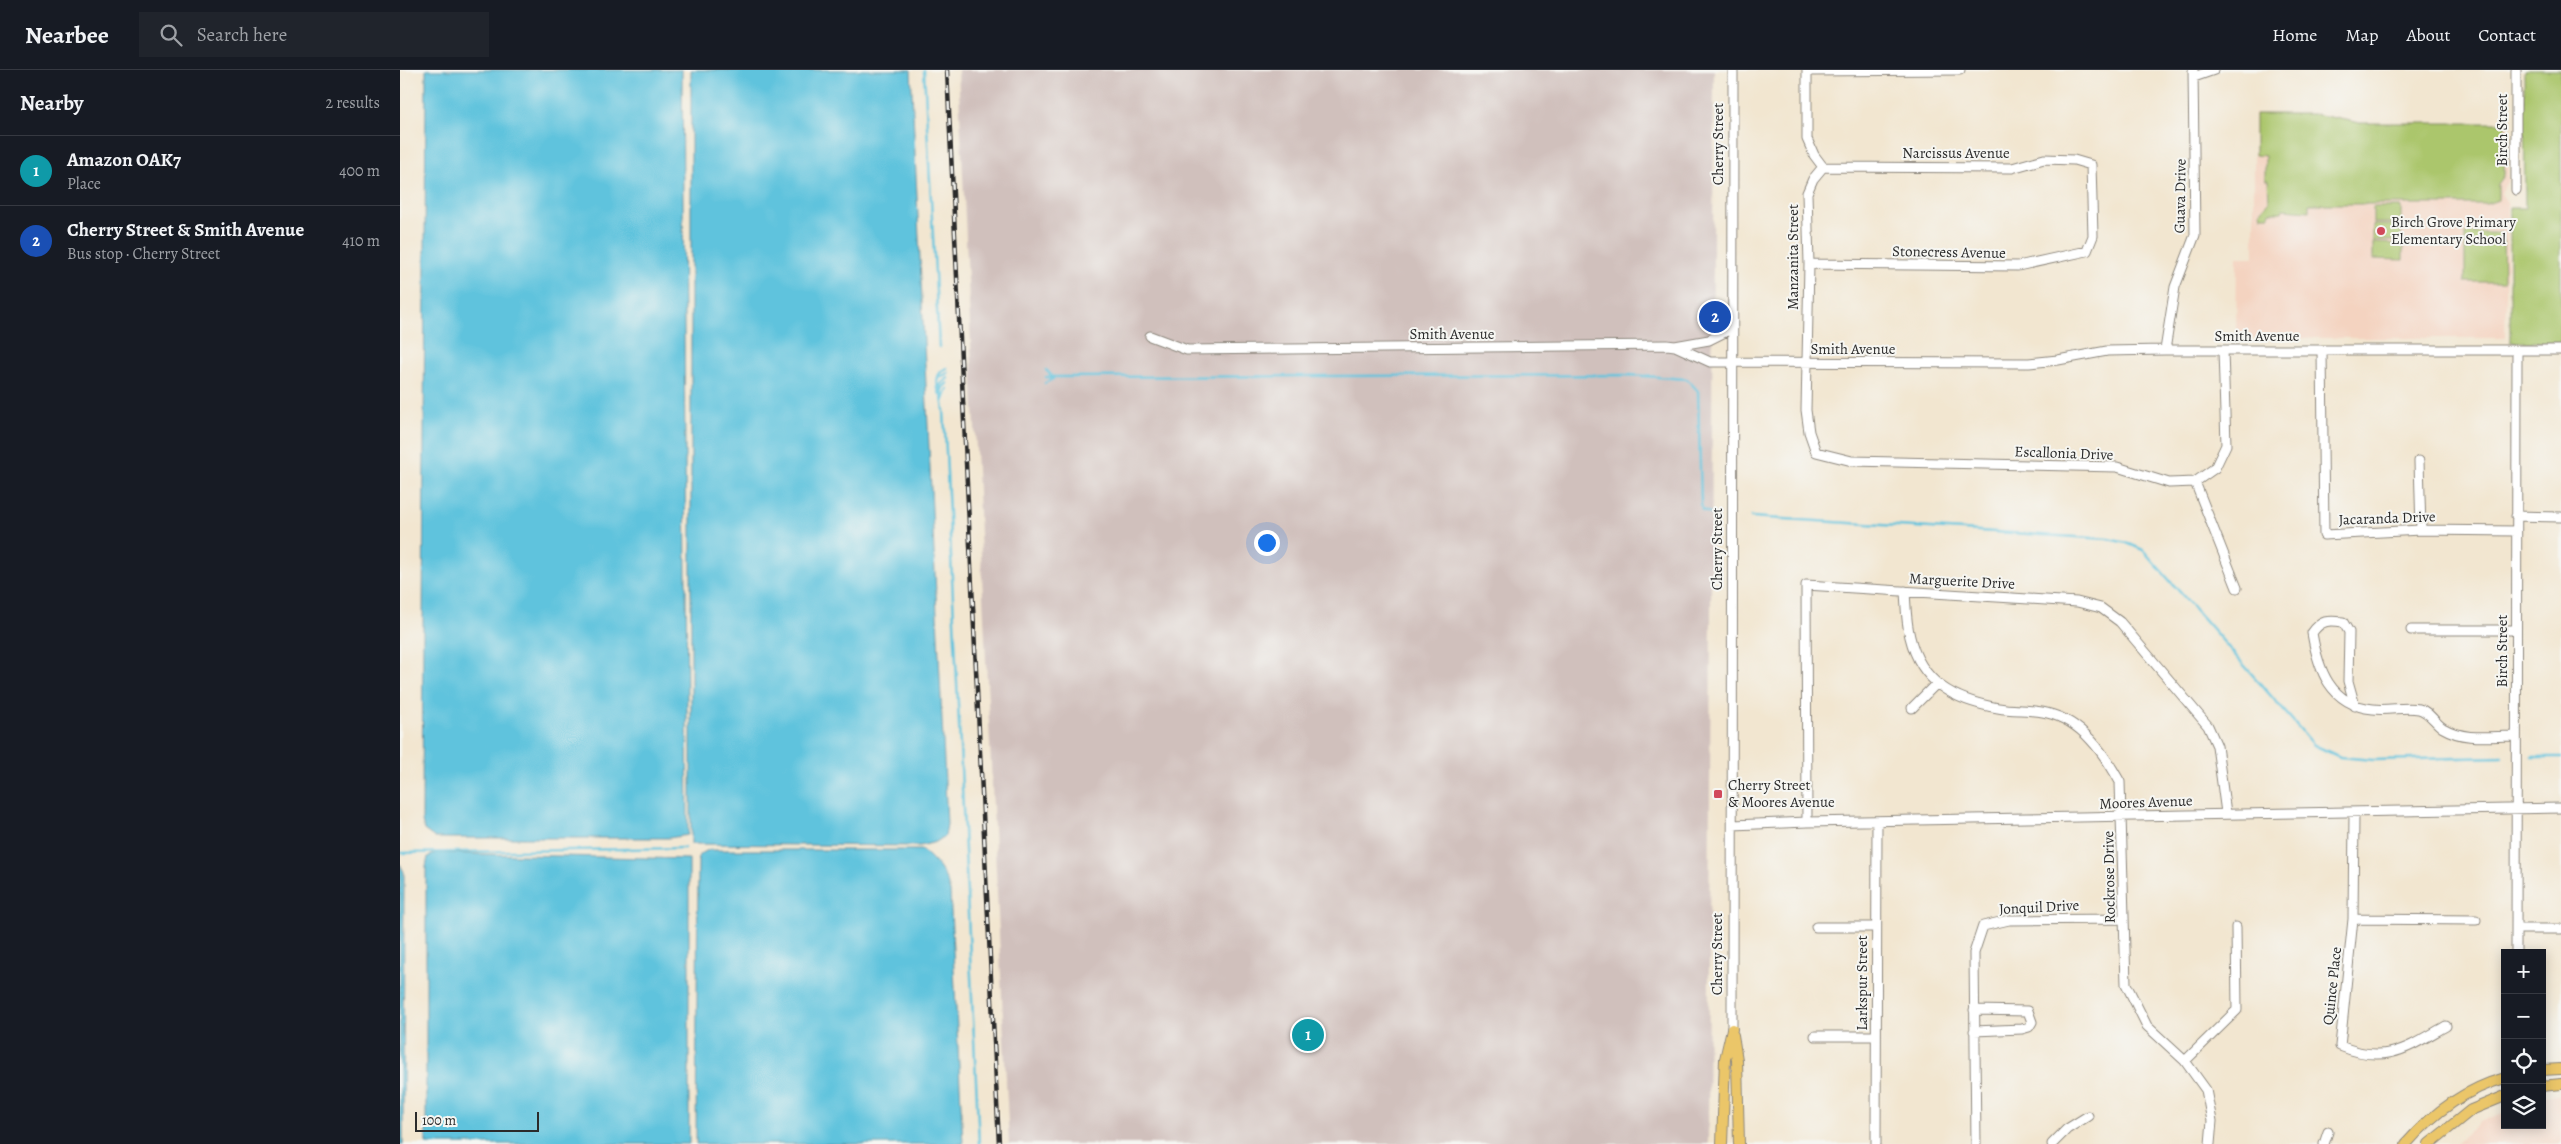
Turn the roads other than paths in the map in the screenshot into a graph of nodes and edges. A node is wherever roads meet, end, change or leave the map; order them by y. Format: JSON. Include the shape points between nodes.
{"nodes":[{"id":1,"x":1733,"y":70,"type":"edge"},
{"id":2,"x":1960,"y":70,"type":"edge"},
{"id":3,"x":2214,"y":70,"type":"edge"},
{"id":4,"x":2516,"y":70,"type":"edge"},
{"id":5,"x":1807,"y":71,"type":"edge"},
{"id":6,"x":2194,"y":73,"type":"edge"},
{"id":7,"x":1823,"y":167,"type":"junction"},
{"id":8,"x":2516,"y":190,"type":"dead end"},
{"id":9,"x":2087,"y":250,"type":"joint"},
{"id":10,"x":1809,"y":264,"type":"junction"},
{"id":11,"x":1733,"y":328,"type":"junction"},
{"id":12,"x":1150,"y":336,"type":"dead end"},
{"id":13,"x":1675,"y":346,"type":"junction"},
{"id":14,"x":2165,"y":350,"type":"junction"},
{"id":15,"x":2223,"y":350,"type":"junction"},
{"id":16,"x":2322,"y":350,"type":"junction"},
{"id":17,"x":2517,"y":350,"type":"junction"},
{"id":18,"x":2561,"y":350,"type":"edge"},
{"id":19,"x":1734,"y":362,"type":"junction"},
{"id":20,"x":1807,"y":363,"type":"junction"},
{"id":21,"x":1816,"y":452,"type":"joint"},
{"id":22,"x":2419,"y":461,"type":"dead end"},
{"id":23,"x":2195,"y":482,"type":"junction"},
{"id":24,"x":2516,"y":516,"type":"junction"},
{"id":25,"x":2561,"y":517,"type":"edge"},
{"id":26,"x":2421,"y":530,"type":"junction"},
{"id":27,"x":2516,"y":531,"type":"junction"},
{"id":28,"x":2237,"y":588,"type":"dead end"},
{"id":29,"x":1905,"y":591,"type":"junction"},
{"id":30,"x":2411,"y":630,"type":"dead end"},
{"id":31,"x":2515,"y":630,"type":"junction"},
{"id":32,"x":1936,"y":684,"type":"junction"},
{"id":33,"x":2355,"y":706,"type":"junction"},
{"id":34,"x":1912,"y":708,"type":"dead end"},
{"id":35,"x":2515,"y":736,"type":"junction"},
{"id":36,"x":2561,"y":808,"type":"edge"},
{"id":37,"x":2517,"y":809,"type":"junction"},
{"id":38,"x":2226,"y":813,"type":"junction"},
{"id":39,"x":2354,"y":814,"type":"junction"},
{"id":40,"x":2121,"y":817,"type":"junction"},
{"id":41,"x":1877,"y":821,"type":"junction"},
{"id":42,"x":1807,"y":822,"type":"junction"},
{"id":43,"x":1733,"y":825,"type":"junction"},
{"id":44,"x":2352,"y":918,"type":"junction"},
{"id":45,"x":2123,"y":919,"type":"junction"},
{"id":46,"x":2476,"y":920,"type":"dead end"},
{"id":47,"x":1816,"y":927,"type":"dead end"},
{"id":48,"x":1876,"y":927,"type":"junction"},
{"id":49,"x":2236,"y":927,"type":"dead end"},
{"id":50,"x":2516,"y":929,"type":"junction"},
{"id":51,"x":2561,"y":929,"type":"edge"},
{"id":52,"x":2516,"y":949,"type":"edge"},
{"id":53,"x":1974,"y":1010,"type":"junction"},
{"id":54,"x":2446,"y":1026,"type":"dead end"},
{"id":55,"x":1732,"y":1029,"type":"junction"},
{"id":56,"x":1974,"y":1031,"type":"junction"},
{"id":57,"x":1816,"y":1036,"type":"dead end"},
{"id":58,"x":1875,"y":1036,"type":"junction"},
{"id":59,"x":2185,"y":1061,"type":"junction"},
{"id":60,"x":2561,"y":1069,"type":"edge"},
{"id":61,"x":2546,"y":1070,"type":"edge"},
{"id":62,"x":2501,"y":1079,"type":"edge"},
{"id":63,"x":2561,"y":1084,"type":"edge"},
{"id":64,"x":2546,"y":1086,"type":"edge"},
{"id":65,"x":2501,"y":1098,"type":"edge"},
{"id":66,"x":2088,"y":1116,"type":"dead end"},
{"id":67,"x":2328,"y":1132,"type":"dead end"},
{"id":68,"x":1722,"y":1144,"type":"edge"},
{"id":69,"x":1739,"y":1144,"type":"edge"},
{"id":70,"x":1876,"y":1144,"type":"edge"},
{"id":71,"x":1976,"y":1144,"type":"edge"},
{"id":72,"x":2052,"y":1144,"type":"edge"},
{"id":73,"x":2210,"y":1144,"type":"edge"},
{"id":74,"x":2324,"y":1144,"type":"edge"},
{"id":75,"x":2406,"y":1144,"type":"edge"},
{"id":76,"x":2429,"y":1144,"type":"edge"}],
"edges":[{"from":1,"to":11,"type":"street","name":"Cherry Street"},
{"from":2,"to":5,"type":"street"},
{"from":3,"to":6,"type":"street"},
{"from":4,"to":8,"type":"street","name":"Birch Street"},
{"from":5,"to":7,"type":"street","via":[[1807,139]]},
{"from":6,"to":14,"type":"street","name":"Guava Drive","via":[[2195,235],[2175,287]]},
{"from":7,"to":9,"type":"street","name":"Narcissus Avenue","via":[[2012,168],[2044,159],[2074,160],[2091,165],[2093,236]]},
{"from":7,"to":10,"type":"street","name":"Manzanita Street","via":[[1807,193]]},
{"from":9,"to":10,"type":"street","name":"Stonecress Avenue","via":[[2018,266]]},
{"from":10,"to":20,"type":"street","name":"Manzanita Street"},
{"from":11,"to":13,"type":"street","via":[[1709,340]]},
{"from":11,"to":19,"type":"street","name":"Cherry Street"},
{"from":12,"to":13,"type":"street","name":"Smith Avenue","via":[[1187,350]]},
{"from":13,"to":19,"type":"street","name":"Smith Avenue","via":[[1710,362]]},
{"from":14,"to":15,"type":"street","name":"Smith Avenue"},
{"from":14,"to":20,"type":"street","name":"Smith Avenue","via":[[2107,350],[2029,363]]},
{"from":15,"to":16,"type":"street","name":"Smith Avenue"},
{"from":15,"to":23,"type":"street","via":[[2226,446],[2215,468]]},
{"from":16,"to":17,"type":"street","name":"Smith Avenue"},
{"from":16,"to":26,"type":"street","name":"Jacaranda Drive","via":[[2324,535]]},
{"from":17,"to":18,"type":"street","name":"Smith Avenue"},
{"from":17,"to":24,"type":"street","name":"Birch Street"},
{"from":19,"to":20,"type":"street","name":"Smith Avenue"},
{"from":19,"to":43,"type":"street","name":"Cherry Street"},
{"from":20,"to":21,"type":"street","name":"Manzanita Street","via":[[1806,410]]},
{"from":21,"to":23,"type":"street","name":"Escallonia Drive","via":[[1852,461],[2117,467],[2169,483]]},
{"from":22,"to":26,"type":"street"},
{"from":23,"to":28,"type":"street"},
{"from":24,"to":25,"type":"street"},
{"from":24,"to":27,"type":"street","name":"Birch Street"},
{"from":26,"to":27,"type":"street","name":"Jacaranda Drive"},
{"from":27,"to":31,"type":"street","name":"Birch Street"},
{"from":29,"to":32,"type":"street","name":"Rockrose Drive","via":[[1909,636],[1917,659]]},
{"from":29,"to":38,"type":"street","name":"Marguerite Drive","via":[[2077,602],[2101,608],[2120,622],[2208,726],[2217,746]]},
{"from":29,"to":42,"type":"street","name":"Marguerite Drive","via":[[1806,585]]},
{"from":30,"to":31,"type":"street"},
{"from":31,"to":35,"type":"street","name":"Birch Street"},
{"from":32,"to":34,"type":"street"},
{"from":32,"to":40,"type":"street","name":"Rockrose Drive","via":[[1967,701],[2048,713],[2077,728],[2104,753],[2120,782]]},
{"from":33,"to":33,"type":"street","via":[[2348,681],[2349,632],[2343,622],[2330,620],[2319,624],[2312,633],[2316,661],[2329,686]]},
{"from":33,"to":35,"type":"street","via":[[2420,709],[2443,728],[2464,737]]},
{"from":35,"to":37,"type":"street","name":"Birch Street"},
{"from":36,"to":37,"type":"street","name":"Moores Avenue"},
{"from":37,"to":39,"type":"street","name":"Moores Avenue"},
{"from":37,"to":50,"type":"street","name":"Birch Street"},
{"from":38,"to":39,"type":"street","name":"Moores Avenue"},
{"from":38,"to":40,"type":"street","name":"Moores Avenue"},
{"from":39,"to":44,"type":"street","name":"Quince Place"},
{"from":40,"to":41,"type":"street","name":"Moores Avenue"},
{"from":40,"to":45,"type":"street","name":"Rockrose Drive"},
{"from":41,"to":42,"type":"street","name":"Moores Avenue"},
{"from":41,"to":48,"type":"street","name":"Larkspur Street"},
{"from":42,"to":43,"type":"street","name":"Moores Avenue"},
{"from":43,"to":55,"type":"street","name":"Cherry Street"},
{"from":44,"to":46,"type":"street"},
{"from":44,"to":54,"type":"street","name":"Quince Place","via":[[2340,1046],[2357,1053],[2380,1056],[2400,1052]]},
{"from":45,"to":53,"type":"street","name":"Jonquil Drive","via":[[2009,920],[1983,926],[1974,953]]},
{"from":45,"to":59,"type":"street","name":"Rockrose Drive","via":[[2126,984],[2148,1026]]},
{"from":47,"to":48,"type":"street"},
{"from":48,"to":58,"type":"street","name":"Larkspur Street"},
{"from":49,"to":59,"type":"street","via":[[2237,1010]]},
{"from":50,"to":51,"type":"street"},
{"from":50,"to":52,"type":"street","name":"Birch Street"},
{"from":53,"to":56,"type":"street","name":"Jonquil Drive"},
{"from":53,"to":56,"type":"street","via":[[2028,1011],[2032,1022],[2022,1029]]},
{"from":55,"to":68,"type":"main road","name":"Cherry Street","via":[[1725,1059]]},
{"from":55,"to":69,"type":"main road","name":"Cherry Street","via":[[1737,1060]]},
{"from":56,"to":71,"type":"street","name":"Jonquil Drive"},
{"from":57,"to":58,"type":"street"},
{"from":58,"to":70,"type":"street","name":"Larkspur Street"},
{"from":59,"to":73,"type":"street","name":"Rockrose Drive","via":[[2206,1090],[2212,1121]]},
{"from":60,"to":61,"type":"main road"},
{"from":62,"to":75,"type":"main road","via":[[2447,1106]]},
{"from":63,"to":64,"type":"main road"},
{"from":65,"to":76,"type":"main road","via":[[2471,1110]]},
{"from":66,"to":72,"type":"street","via":[[2067,1129]]},
{"from":67,"to":74,"type":"street"}]}
